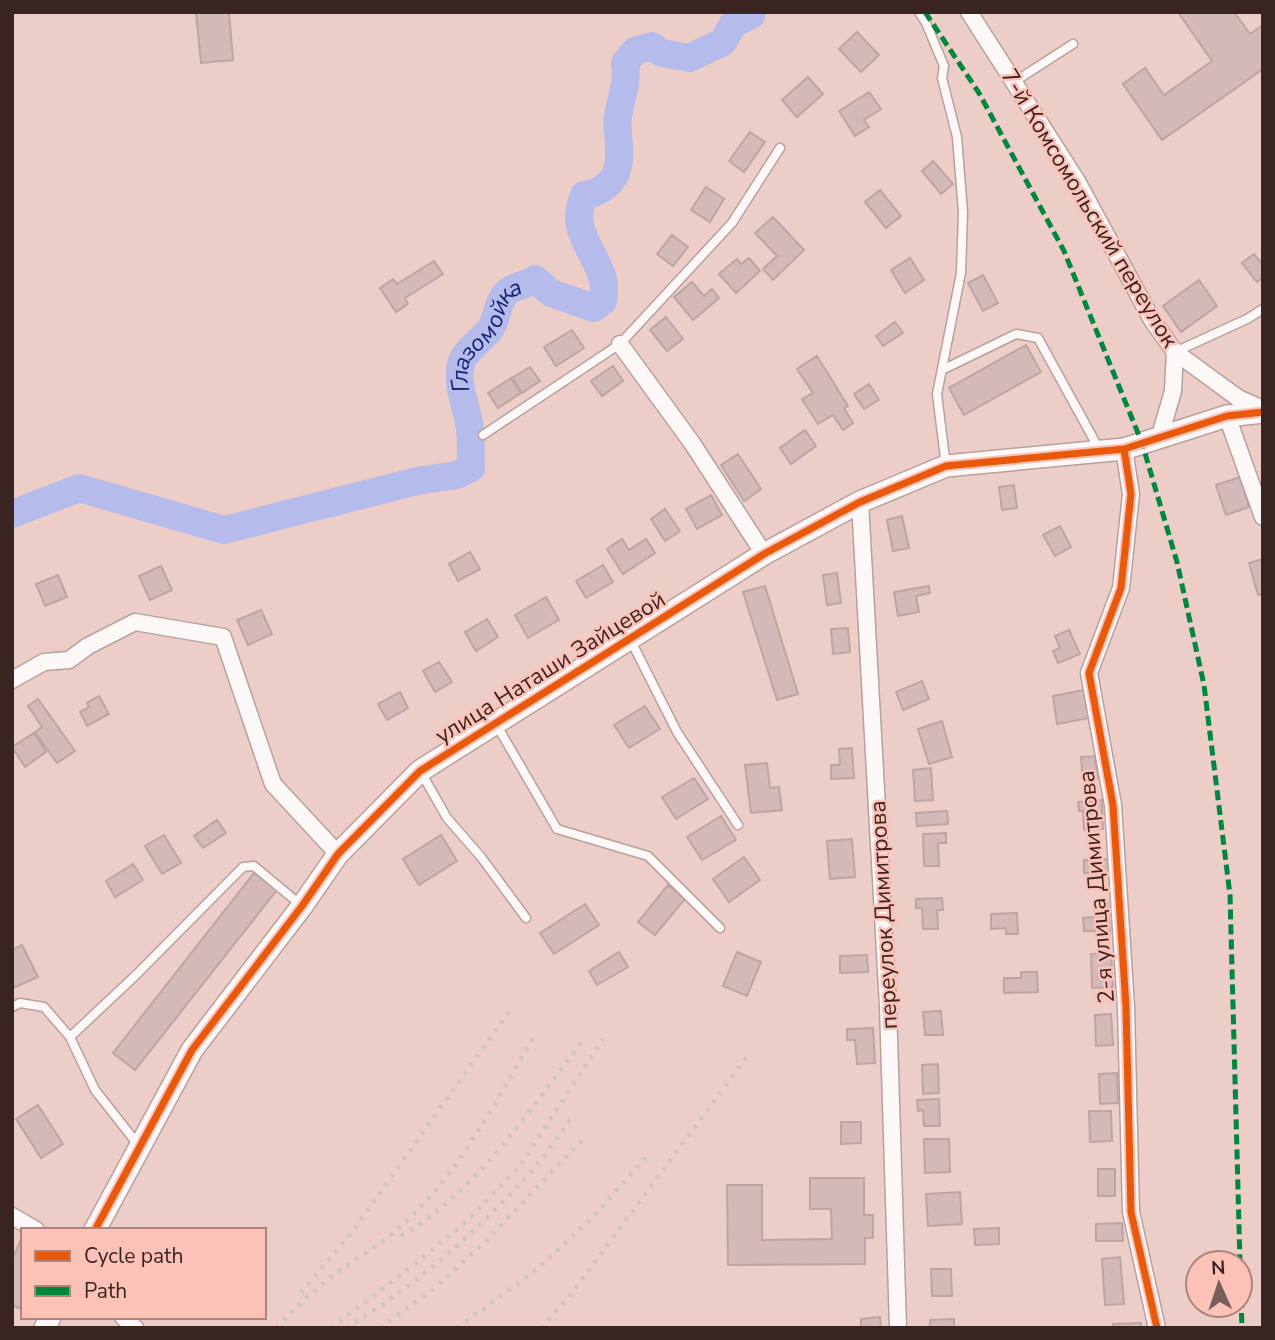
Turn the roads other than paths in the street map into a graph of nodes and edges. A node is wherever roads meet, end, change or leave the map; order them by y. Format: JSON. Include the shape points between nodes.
{"nodes":[{"id":1,"x":919,"y":12,"type":"edge"},
{"id":2,"x":969,"y":12,"type":"edge"},
{"id":3,"x":1073,"y":44,"type":"dead end"},
{"id":4,"x":1014,"y":82,"type":"junction"},
{"id":5,"x":780,"y":148,"type":"dead end"},
{"id":6,"x":1263,"y":309,"type":"edge"},
{"id":7,"x":620,"y":344,"type":"junction"},
{"id":8,"x":1175,"y":352,"type":"junction"},
{"id":9,"x":942,"y":370,"type":"junction"},
{"id":10,"x":1263,"y":410,"type":"edge"},
{"id":11,"x":1227,"y":416,"type":"junction"},
{"id":12,"x":484,"y":435,"type":"dead end"},
{"id":13,"x":1159,"y":439,"type":"junction"},
{"id":14,"x":1124,"y":449,"type":"junction"},
{"id":15,"x":1100,"y":451,"type":"junction"},
{"id":16,"x":946,"y":466,"type":"junction"},
{"id":17,"x":860,"y":502,"type":"junction"},
{"id":18,"x":1263,"y":517,"type":"edge"},
{"id":19,"x":764,"y":554,"type":"junction"},
{"id":20,"x":630,"y":639,"type":"junction"},
{"id":21,"x":12,"y":680,"type":"edge"},
{"id":22,"x":496,"y":723,"type":"junction"},
{"id":23,"x":420,"y":771,"type":"junction"},
{"id":24,"x":738,"y":825,"type":"dead end"},
{"id":25,"x":338,"y":854,"type":"junction"},
{"id":26,"x":302,"y":906,"type":"junction"},
{"id":27,"x":526,"y":918,"type":"dead end"},
{"id":28,"x":720,"y":928,"type":"dead end"},
{"id":29,"x":12,"y":1007,"type":"edge"},
{"id":30,"x":70,"y":1037,"type":"junction"},
{"id":31,"x":140,"y":1147,"type":"junction"},
{"id":32,"x":12,"y":1216,"type":"edge"},
{"id":33,"x":33,"y":1228,"type":"edge"},
{"id":34,"x":96,"y":1228,"type":"edge"},
{"id":35,"x":898,"y":1328,"type":"edge"},
{"id":36,"x":1157,"y":1328,"type":"edge"}],
"edges":[{"from":1,"to":9,"type":"lane","via":[[944,66],[942,78],[957,137],[963,212],[961,273]]},
{"from":2,"to":4,"type":"street","name":"7-й Комсомольский переулок"},
{"from":3,"to":4,"type":"lane"},
{"from":4,"to":8,"type":"street","name":"7-й Комсомольский переулок"},
{"from":5,"to":7,"type":"lane","via":[[732,223]]},
{"from":6,"to":8,"type":"lane"},
{"from":7,"to":12,"type":"lane"},
{"from":7,"to":19,"type":"street"},
{"from":8,"to":10,"type":"street","name":"7-й Комсомольский переулок","via":[[1238,398]]},
{"from":8,"to":13,"type":"street","via":[[1173,391]]},
{"from":9,"to":15,"type":"lane","via":[[1016,334],[1038,338]]},
{"from":9,"to":16,"type":"lane","via":[[937,394]]},
{"from":10,"to":11,"type":"street","name":"улица Наташи Зайцевой"},
{"from":11,"to":13,"type":"street","name":"улица Наташи Зайцевой"},
{"from":11,"to":18,"type":"street"},
{"from":13,"to":14,"type":"street","name":"улица Наташи Зайцевой"},
{"from":14,"to":15,"type":"street","name":"улица Наташи Зайцевой"},
{"from":14,"to":36,"type":"street","name":"2-я улица Димитрова","via":[[1131,494],[1121,588],[1089,673],[1113,805],[1126,1007],[1131,1212]]},
{"from":15,"to":16,"type":"street","name":"улица Наташи Зайцевой"},
{"from":16,"to":17,"type":"street","name":"улица Наташи Зайцевой"},
{"from":17,"to":19,"type":"street","name":"улица Наташи Зайцевой"},
{"from":17,"to":35,"type":"street","name":"переулок Димитрова","via":[[888,1006]]},
{"from":19,"to":20,"type":"street","name":"улица Наташи Зайцевой"},
{"from":20,"to":22,"type":"street","name":"улица Наташи Зайцевой"},
{"from":20,"to":24,"type":"lane","via":[[677,732]]},
{"from":21,"to":25,"type":"street","via":[[44,662],[69,660],[135,622],[223,637],[272,784]]},
{"from":22,"to":23,"type":"street","name":"улица Наташи Зайцевой"},
{"from":22,"to":28,"type":"lane","via":[[557,829],[648,856]]},
{"from":23,"to":25,"type":"street","name":"улица Наташи Зайцевой"},
{"from":23,"to":27,"type":"lane","via":[[447,818]]},
{"from":25,"to":26,"type":"street","name":"улица Наташи Зайцевой"},
{"from":26,"to":30,"type":"lane","via":[[254,866],[243,867]]},
{"from":26,"to":31,"type":"street","name":"улица Наташи Зайцевой","via":[[192,1050]]},
{"from":29,"to":30,"type":"lane","via":[[20,1003],[44,1007]]},
{"from":30,"to":31,"type":"lane","via":[[95,1090]]},
{"from":31,"to":34,"type":"street","name":"улица Наташи Зайцевой"},
{"from":32,"to":33,"type":"street"}]}
